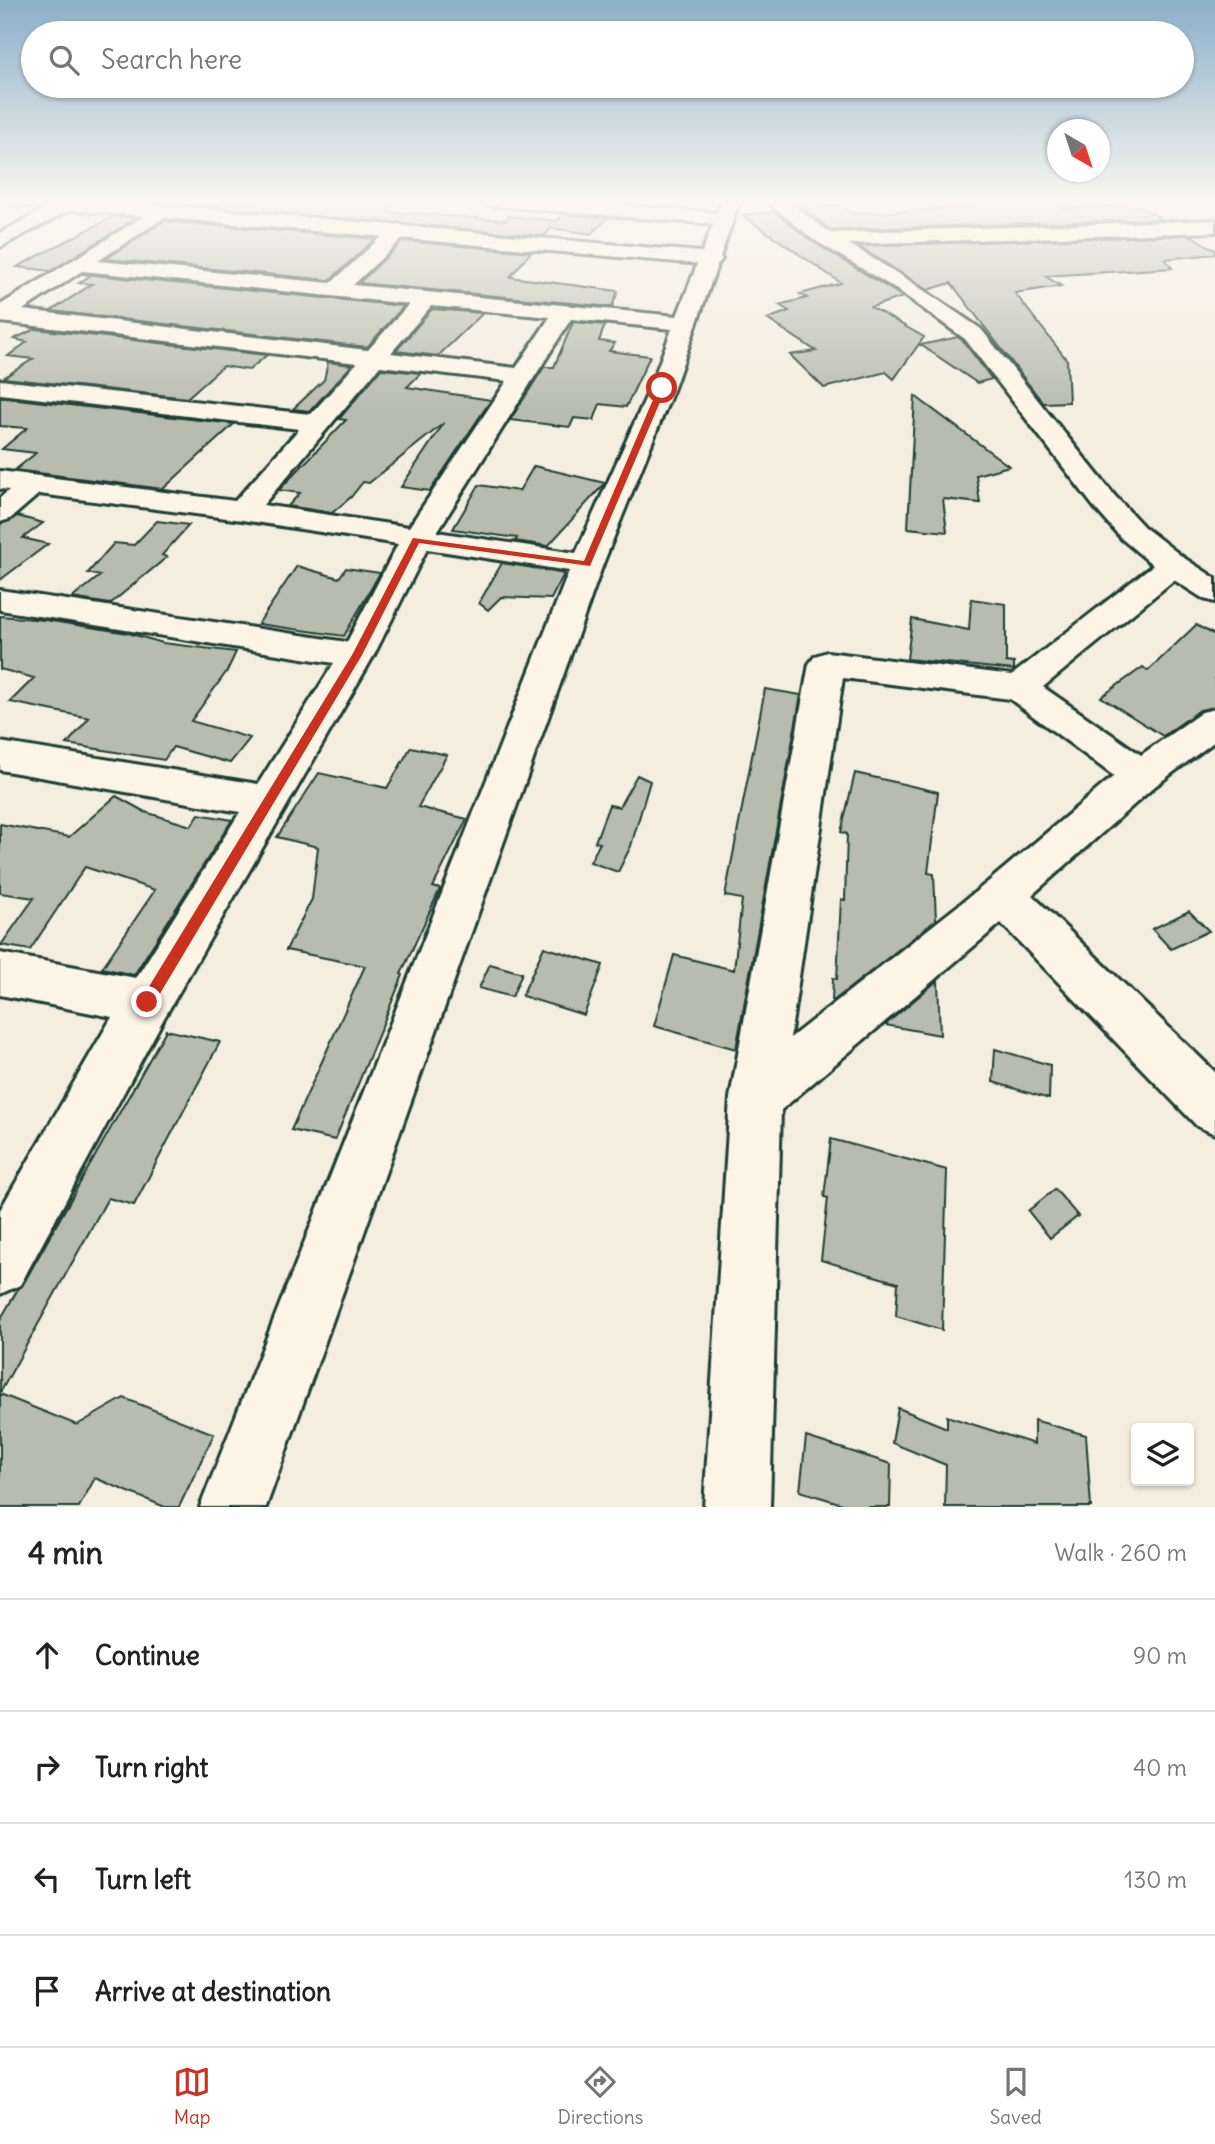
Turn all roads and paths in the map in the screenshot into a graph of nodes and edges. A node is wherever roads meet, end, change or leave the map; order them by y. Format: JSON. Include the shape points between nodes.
{"nodes":[{"id":1,"x":70,"y":270,"type":"edge"},
{"id":2,"x":133,"y":270,"type":"edge"},
{"id":3,"x":357,"y":270,"type":"edge"},
{"id":4,"x":707,"y":270,"type":"edge"},
{"id":5,"x":879,"y":270,"type":"edge"},
{"id":6,"x":336,"y":290,"type":"junction"},
{"id":7,"x":425,"y":299,"type":"junction"},
{"id":8,"x":563,"y":314,"type":"junction"},
{"id":9,"x":1,"y":315,"type":"edge"},
{"id":10,"x":686,"y":324,"type":"junction"},
{"id":11,"x":374,"y":358,"type":"junction"},
{"id":12,"x":525,"y":376,"type":"junction"},
{"id":13,"x":0,"y":387,"type":"edge"},
{"id":14,"x":318,"y":423,"type":"junction"},
{"id":15,"x":0,"y":480,"type":"edge"},
{"id":16,"x":32,"y":485,"type":"junction"},
{"id":17,"x":242,"y":511,"type":"junction"},
{"id":18,"x":0,"y":513,"type":"edge"},
{"id":19,"x":416,"y":540,"type":"junction"},
{"id":20,"x":587,"y":564,"type":"junction"},
{"id":21,"x":1173,"y":565,"type":"junction"},
{"id":22,"x":1215,"y":592,"type":"edge"},
{"id":23,"x":0,"y":600,"type":"edge"},
{"id":24,"x":357,"y":655,"type":"junction"},
{"id":25,"x":1019,"y":688,"type":"junction"},
{"id":26,"x":1215,"y":722,"type":"edge"},
{"id":27,"x":0,"y":756,"type":"edge"},
{"id":28,"x":1141,"y":775,"type":"junction"},
{"id":29,"x":270,"y":802,"type":"junction"},
{"id":30,"x":1003,"y":895,"type":"junction"},
{"id":31,"x":0,"y":974,"type":"edge"},
{"id":32,"x":147,"y":1002,"type":"junction"},
{"id":33,"x":757,"y":1097,"type":"junction"},
{"id":34,"x":1215,"y":1108,"type":"edge"},
{"id":35,"x":0,"y":1265,"type":"edge"},
{"id":36,"x":233,"y":1507,"type":"edge"},
{"id":37,"x":737,"y":1507,"type":"edge"}],
"edges":[{"from":1,"to":9,"type":"street"},
{"from":2,"to":6,"type":"street"},
{"from":3,"to":6,"type":"street"},
{"from":4,"to":10,"type":"street"},
{"from":5,"to":21,"type":"street","via":[[973,334],[1104,501],[1133,533]]},
{"from":6,"to":7,"type":"street"},
{"from":7,"to":8,"type":"street"},
{"from":7,"to":11,"type":"street"},
{"from":8,"to":10,"type":"street"},
{"from":8,"to":12,"type":"street"},
{"from":9,"to":11,"type":"street"},
{"from":10,"to":20,"type":"street"},
{"from":11,"to":12,"type":"street"},
{"from":11,"to":14,"type":"street"},
{"from":12,"to":19,"type":"street"},
{"from":13,"to":14,"type":"street"},
{"from":14,"to":17,"type":"street"},
{"from":15,"to":16,"type":"street"},
{"from":16,"to":17,"type":"street"},
{"from":16,"to":18,"type":"street"},
{"from":17,"to":19,"type":"street"},
{"from":19,"to":20,"type":"street"},
{"from":19,"to":24,"type":"street"},
{"from":20,"to":36,"type":"street"},
{"from":21,"to":22,"type":"street"},
{"from":21,"to":25,"type":"street"},
{"from":23,"to":24,"type":"street"},
{"from":24,"to":29,"type":"street"},
{"from":25,"to":28,"type":"street"},
{"from":25,"to":33,"type":"street","via":[[827,664]]},
{"from":26,"to":28,"type":"street"},
{"from":27,"to":29,"type":"street"},
{"from":28,"to":30,"type":"street"},
{"from":29,"to":32,"type":"street"},
{"from":30,"to":33,"type":"street"},
{"from":30,"to":34,"type":"street"},
{"from":31,"to":32,"type":"street"},
{"from":32,"to":35,"type":"street"},
{"from":33,"to":37,"type":"street"}]}
